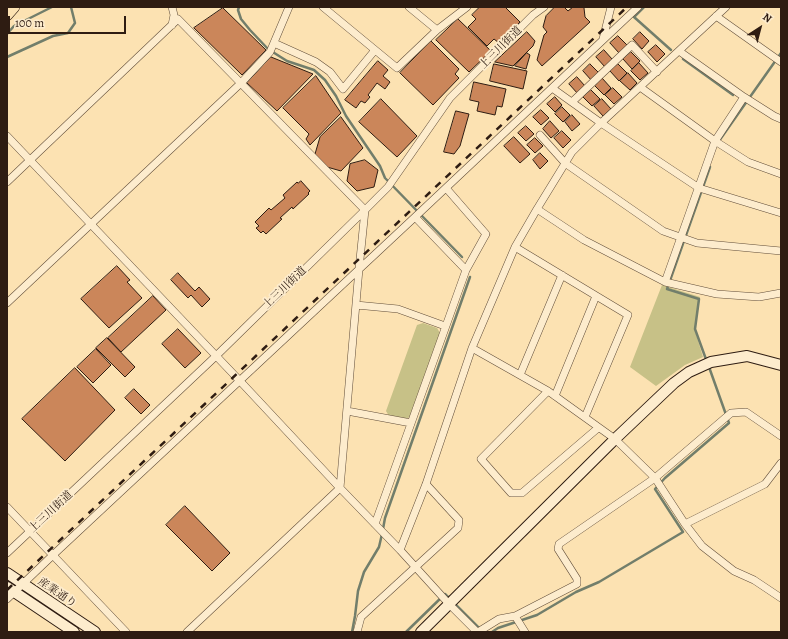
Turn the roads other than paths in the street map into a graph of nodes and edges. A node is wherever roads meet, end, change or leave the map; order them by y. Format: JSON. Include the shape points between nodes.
{"nodes":[{"id":1,"x":14,"y":7,"type":"edge"},
{"id":2,"x":172,"y":7,"type":"edge"},
{"id":3,"x":290,"y":7,"type":"edge"},
{"id":4,"x":323,"y":7,"type":"edge"},
{"id":5,"x":409,"y":7,"type":"edge"},
{"id":6,"x":467,"y":7,"type":"edge"},
{"id":7,"x":544,"y":7,"type":"edge"},
{"id":8,"x":611,"y":7,"type":"edge"},
{"id":9,"x":638,"y":7,"type":"edge"},
{"id":10,"x":726,"y":7,"type":"edge"},
{"id":11,"x":7,"y":15,"type":"edge"},
{"id":12,"x":716,"y":16,"type":"junction"},
{"id":13,"x":172,"y":25,"type":"junction"},
{"id":14,"x":437,"y":30,"type":"junction"},
{"id":15,"x":603,"y":39,"type":"junction"},
{"id":16,"x":274,"y":43,"type":"junction"},
{"id":17,"x":375,"y":50,"type":"junction"},
{"id":18,"x":679,"y":51,"type":"junction"},
{"id":19,"x":781,"y":62,"type":"edge"},
{"id":20,"x":657,"y":72,"type":"junction"},
{"id":21,"x":241,"y":83,"type":"junction"},
{"id":22,"x":640,"y":87,"type":"junction"},
{"id":23,"x":552,"y":88,"type":"junction"},
{"id":24,"x":744,"y":97,"type":"junction"},
{"id":25,"x":572,"y":102,"type":"junction"},
{"id":26,"x":781,"y":119,"type":"edge"},
{"id":27,"x":601,"y":123,"type":"junction"},
{"id":28,"x":540,"y":135,"type":"dead end"},
{"id":29,"x":7,"y":136,"type":"edge"},
{"id":30,"x":715,"y":141,"type":"junction"},
{"id":31,"x":30,"y":160,"type":"junction"},
{"id":32,"x":566,"y":163,"type":"junction"},
{"id":33,"x":781,"y":174,"type":"edge"},
{"id":34,"x":7,"y":182,"type":"edge"},
{"id":35,"x":446,"y":188,"type":"junction"},
{"id":36,"x":699,"y":188,"type":"junction"},
{"id":37,"x":537,"y":209,"type":"junction"},
{"id":38,"x":365,"y":210,"type":"junction"},
{"id":39,"x":781,"y":213,"type":"edge"},
{"id":40,"x":415,"y":217,"type":"junction"},
{"id":41,"x":91,"y":224,"type":"junction"},
{"id":42,"x":681,"y":238,"type":"junction"},
{"id":43,"x":515,"y":247,"type":"junction"},
{"id":44,"x":781,"y":251,"type":"edge"},
{"id":45,"x":359,"y":269,"type":"junction"},
{"id":46,"x":466,"y":270,"type":"junction"},
{"id":47,"x":562,"y":275,"type":"junction"},
{"id":48,"x":665,"y":282,"type":"junction"},
{"id":49,"x":781,"y":293,"type":"edge"},
{"id":50,"x":596,"y":296,"type":"junction"},
{"id":51,"x":7,"y":303,"type":"edge"},
{"id":52,"x":356,"y":305,"type":"junction"},
{"id":53,"x":445,"y":326,"type":"junction"},
{"id":54,"x":472,"y":348,"type":"junction"},
{"id":55,"x":216,"y":356,"type":"junction"},
{"id":56,"x":781,"y":365,"type":"edge"},
{"id":57,"x":520,"y":375,"type":"junction"},
{"id":58,"x":240,"y":381,"type":"junction"},
{"id":59,"x":548,"y":391,"type":"junction"},
{"id":60,"x":555,"y":396,"type":"junction"},
{"id":61,"x":347,"y":411,"type":"junction"},
{"id":62,"x":585,"y":417,"type":"junction"},
{"id":63,"x":411,"y":423,"type":"junction"},
{"id":64,"x":598,"y":428,"type":"junction"},
{"id":65,"x":781,"y":436,"type":"edge"},
{"id":66,"x":615,"y":439,"type":"junction"},
{"id":67,"x":781,"y":464,"type":"edge"},
{"id":68,"x":655,"y":478,"type":"junction"},
{"id":69,"x":426,"y":484,"type":"junction"},
{"id":70,"x":340,"y":488,"type":"junction"},
{"id":71,"x":7,"y":507,"type":"edge"},
{"id":72,"x":375,"y":524,"type":"junction"},
{"id":73,"x":685,"y":524,"type":"junction"},
{"id":74,"x":30,"y":531,"type":"junction"},
{"id":75,"x":400,"y":550,"type":"junction"},
{"id":76,"x":7,"y":552,"type":"edge"},
{"id":77,"x":53,"y":555,"type":"junction"},
{"id":78,"x":416,"y":567,"type":"junction"},
{"id":79,"x":7,"y":573,"type":"edge"},
{"id":80,"x":23,"y":584,"type":"junction"},
{"id":81,"x":10,"y":593,"type":"edge"},
{"id":82,"x":781,"y":598,"type":"edge"},
{"id":83,"x":449,"y":604,"type":"junction"},
{"id":84,"x":515,"y":616,"type":"junction"},
{"id":85,"x":74,"y":632,"type":"edge"},
{"id":86,"x":95,"y":632,"type":"edge"},
{"id":87,"x":126,"y":632,"type":"edge"},
{"id":88,"x":187,"y":632,"type":"edge"},
{"id":89,"x":357,"y":632,"type":"edge"},
{"id":90,"x":421,"y":632,"type":"edge"},
{"id":91,"x":478,"y":632,"type":"edge"},
{"id":92,"x":525,"y":632,"type":"edge"}],
"edges":[{"from":1,"to":11,"type":"main road"},
{"from":2,"to":13,"type":"street"},
{"from":3,"to":16,"type":"street"},
{"from":4,"to":17,"type":"street"},
{"from":5,"to":14,"type":"street"},
{"from":6,"to":14,"type":"street"},
{"from":7,"to":38,"type":"street","name":"上三川街道","via":[[450,98],[388,186]]},
{"from":8,"to":15,"type":"street"},
{"from":9,"to":15,"type":"street"},
{"from":10,"to":12,"type":"street"},
{"from":12,"to":18,"type":"street"},
{"from":12,"to":19,"type":"street"},
{"from":13,"to":21,"type":"street","via":[[178,19]]},
{"from":13,"to":31,"type":"street"},
{"from":14,"to":17,"type":"street","via":[[397,68]]},
{"from":15,"to":23,"type":"street"},
{"from":16,"to":17,"type":"street","via":[[316,62],[330,72],[343,89]]},
{"from":16,"to":21,"type":"street","via":[[270,52]]},
{"from":18,"to":20,"type":"street"},
{"from":18,"to":24,"type":"street"},
{"from":20,"to":22,"type":"street"},
{"from":20,"to":25,"type":"street","via":[[632,45]]},
{"from":21,"to":38,"type":"street"},
{"from":21,"to":41,"type":"street"},
{"from":22,"to":27,"type":"street"},
{"from":22,"to":30,"type":"street"},
{"from":23,"to":25,"type":"street"},
{"from":23,"to":35,"type":"street"},
{"from":24,"to":26,"type":"street"},
{"from":24,"to":30,"type":"street"},
{"from":25,"to":27,"type":"street"},
{"from":27,"to":32,"type":"street","via":[[572,152]]},
{"from":27,"to":36,"type":"street"},
{"from":28,"to":32,"type":"street"},
{"from":29,"to":31,"type":"street"},
{"from":30,"to":33,"type":"street","via":[[748,162]]},
{"from":30,"to":36,"type":"street"},
{"from":31,"to":34,"type":"street"},
{"from":31,"to":41,"type":"street"},
{"from":32,"to":37,"type":"street"},
{"from":32,"to":42,"type":"street","via":[[663,231]]},
{"from":35,"to":40,"type":"street"},
{"from":35,"to":46,"type":"street","via":[[486,234]]},
{"from":36,"to":39,"type":"street"},
{"from":36,"to":42,"type":"street"},
{"from":37,"to":43,"type":"street"},
{"from":37,"to":48,"type":"street","via":[[584,240]]},
{"from":38,"to":45,"type":"street"},
{"from":38,"to":55,"type":"street","name":"上三川街道"},
{"from":40,"to":45,"type":"street"},
{"from":40,"to":46,"type":"street"},
{"from":41,"to":51,"type":"street"},
{"from":41,"to":55,"type":"street"},
{"from":42,"to":44,"type":"street","via":[[696,243]]},
{"from":42,"to":48,"type":"street"},
{"from":43,"to":47,"type":"street"},
{"from":43,"to":54,"type":"street"},
{"from":45,"to":52,"type":"street"},
{"from":45,"to":58,"type":"street"},
{"from":46,"to":53,"type":"street"},
{"from":47,"to":50,"type":"street"},
{"from":47,"to":57,"type":"street"},
{"from":48,"to":49,"type":"street","via":[[717,294],[759,296]]},
{"from":50,"to":60,"type":"street"},
{"from":50,"to":62,"type":"street","via":[[628,315]]},
{"from":52,"to":53,"type":"street","via":[[398,309]]},
{"from":52,"to":61,"type":"street"},
{"from":53,"to":63,"type":"street"},
{"from":54,"to":57,"type":"street"},
{"from":54,"to":69,"type":"street"},
{"from":55,"to":58,"type":"street"},
{"from":55,"to":74,"type":"street","name":"上三川街道"},
{"from":56,"to":66,"type":"street","via":[[747,356],[711,362],[689,372],[674,383]]},
{"from":57,"to":59,"type":"street"},
{"from":58,"to":70,"type":"street"},
{"from":58,"to":77,"type":"street"},
{"from":59,"to":60,"type":"street"},
{"from":59,"to":64,"type":"street","via":[[480,459],[511,493],[522,493]]},
{"from":60,"to":62,"type":"street"},
{"from":61,"to":63,"type":"street"},
{"from":61,"to":70,"type":"street"},
{"from":62,"to":64,"type":"street"},
{"from":63,"to":72,"type":"street"},
{"from":64,"to":66,"type":"street"},
{"from":65,"to":68,"type":"street","via":[[746,412],[731,413]]},
{"from":66,"to":68,"type":"street"},
{"from":66,"to":83,"type":"street"},
{"from":67,"to":73,"type":"street","via":[[765,484]]},
{"from":68,"to":73,"type":"street"},
{"from":68,"to":84,"type":"street","via":[[559,544],[558,549],[577,579],[577,584]]},
{"from":69,"to":75,"type":"street"},
{"from":69,"to":78,"type":"street","via":[[459,520],[458,528]]},
{"from":70,"to":72,"type":"street"},
{"from":70,"to":88,"type":"street"},
{"from":71,"to":74,"type":"street"},
{"from":72,"to":75,"type":"street"},
{"from":73,"to":82,"type":"street","via":[[702,546],[716,558]]},
{"from":74,"to":76,"type":"street","name":"上三川街道"},
{"from":74,"to":77,"type":"street"},
{"from":75,"to":78,"type":"street"},
{"from":77,"to":80,"type":"street"},
{"from":77,"to":87,"type":"street"},
{"from":78,"to":83,"type":"street"},
{"from":78,"to":89,"type":"street","via":[[361,617]]},
{"from":79,"to":80,"type":"street","name":"産業通り"},
{"from":80,"to":81,"type":"street"},
{"from":80,"to":86,"type":"street","name":"産業通り"},
{"from":81,"to":85,"type":"street","name":"産業通り"},
{"from":83,"to":90,"type":"street"},
{"from":83,"to":91,"type":"street"},
{"from":84,"to":91,"type":"street","via":[[499,619]]},
{"from":84,"to":92,"type":"street"}]}
